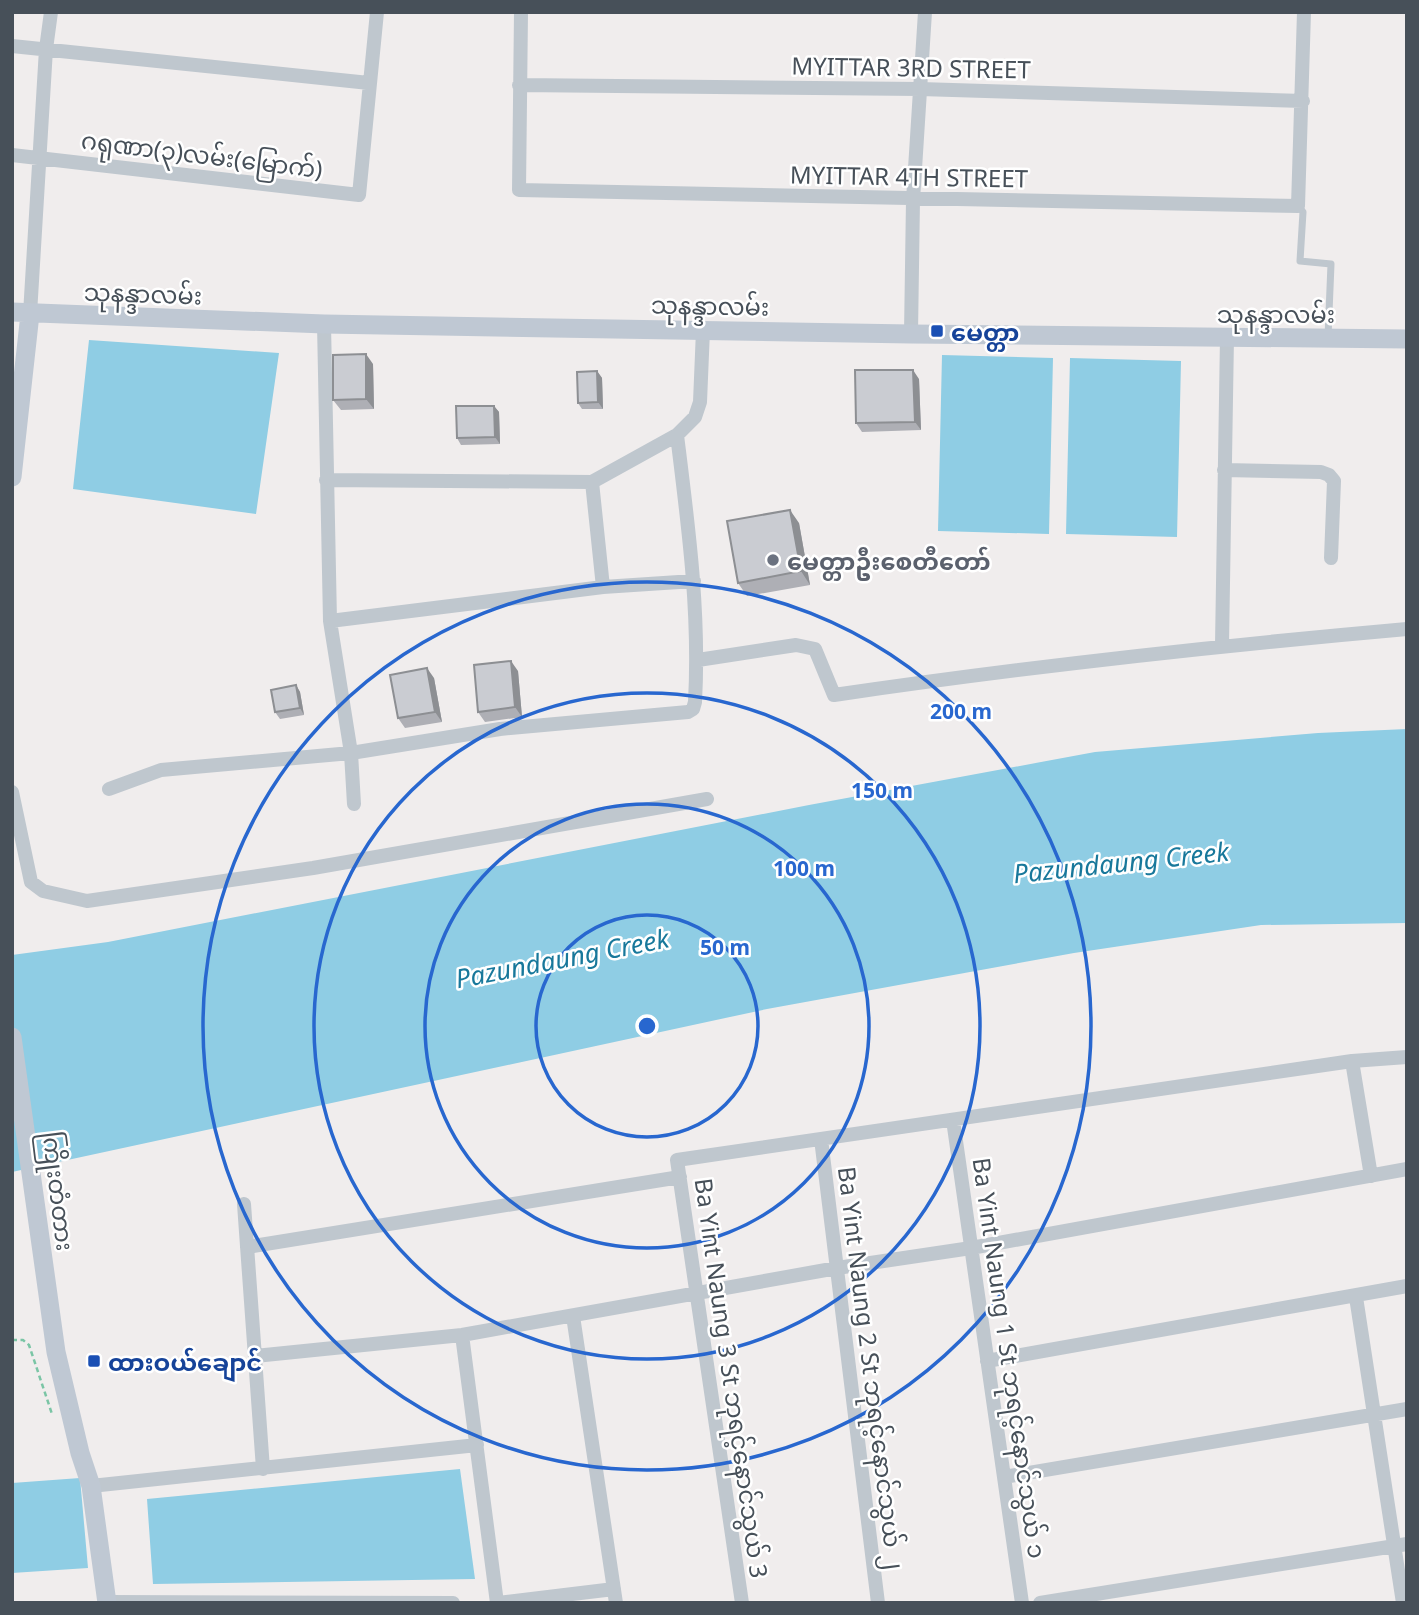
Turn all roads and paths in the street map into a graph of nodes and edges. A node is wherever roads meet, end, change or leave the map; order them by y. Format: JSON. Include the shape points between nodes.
{"nodes":[{"id":1,"x":51,"y":12,"type":"edge"},
{"id":2,"x":377,"y":12,"type":"edge"},
{"id":3,"x":521,"y":12,"type":"edge"},
{"id":4,"x":925,"y":12,"type":"edge"},
{"id":5,"x":1304,"y":12,"type":"edge"},
{"id":6,"x":12,"y":46,"type":"edge"},
{"id":7,"x":46,"y":49,"type":"junction"},
{"id":8,"x":369,"y":83,"type":"junction"},
{"id":9,"x":519,"y":85,"type":"junction"},
{"id":10,"x":920,"y":89,"type":"junction"},
{"id":11,"x":1303,"y":101,"type":"junction"},
{"id":12,"x":12,"y":155,"type":"edge"},
{"id":13,"x":40,"y":158,"type":"junction"},
{"id":14,"x":913,"y":200,"type":"junction"},
{"id":15,"x":1298,"y":206,"type":"junction"},
{"id":16,"x":21,"y":313,"type":"edge"},
{"id":17,"x":324,"y":324,"type":"junction"},
{"id":18,"x":703,"y":330,"type":"junction"},
{"id":19,"x":911,"y":334,"type":"junction"},
{"id":20,"x":1227,"y":337,"type":"junction"},
{"id":21,"x":1328,"y":337,"type":"junction"},
{"id":22,"x":1407,"y":339,"type":"edge"},
{"id":23,"x":677,"y":435,"type":"junction"},
{"id":24,"x":1224,"y":470,"type":"junction"},
{"id":25,"x":13,"y":471,"type":"edge"},
{"id":26,"x":326,"y":480,"type":"junction"},
{"id":27,"x":592,"y":482,"type":"junction"},
{"id":28,"x":1331,"y":558,"type":"dead end"},
{"id":29,"x":694,"y":581,"type":"junction"},
{"id":30,"x":603,"y":587,"type":"junction"},
{"id":31,"x":330,"y":621,"type":"junction"},
{"id":32,"x":1407,"y":629,"type":"edge"},
{"id":33,"x":1222,"y":645,"type":"junction"},
{"id":34,"x":698,"y":660,"type":"junction"},
{"id":35,"x":351,"y":753,"type":"junction"},
{"id":36,"x":108,"y":789,"type":"dead end"},
{"id":37,"x":12,"y":792,"type":"edge"},
{"id":38,"x":706,"y":799,"type":"dead end"},
{"id":39,"x":354,"y":804,"type":"dead end"},
{"id":40,"x":12,"y":1037,"type":"edge"},
{"id":41,"x":1407,"y":1057,"type":"edge"},
{"id":42,"x":1352,"y":1061,"type":"junction"},
{"id":43,"x":953,"y":1120,"type":"junction"},
{"id":44,"x":821,"y":1139,"type":"junction"},
{"id":45,"x":1407,"y":1169,"type":"edge"},
{"id":46,"x":1371,"y":1176,"type":"junction"},
{"id":47,"x":680,"y":1177,"type":"junction"},
{"id":48,"x":244,"y":1204,"type":"dead end"},
{"id":49,"x":247,"y":1247,"type":"junction"},
{"id":50,"x":971,"y":1248,"type":"junction"},
{"id":51,"x":837,"y":1268,"type":"junction"},
{"id":52,"x":1407,"y":1286,"type":"edge"},
{"id":53,"x":697,"y":1293,"type":"junction"},
{"id":54,"x":1356,"y":1297,"type":"junction"},
{"id":55,"x":573,"y":1316,"type":"junction"},
{"id":56,"x":463,"y":1335,"type":"junction"},
{"id":57,"x":12,"y":1340,"type":"edge"},
{"id":58,"x":255,"y":1356,"type":"junction"},
{"id":59,"x":987,"y":1361,"type":"junction"},
{"id":60,"x":1407,"y":1409,"type":"edge"},
{"id":61,"x":1374,"y":1415,"type":"junction"},
{"id":62,"x":54,"y":1421,"type":"dead end"},
{"id":63,"x":477,"y":1445,"type":"junction"},
{"id":64,"x":263,"y":1469,"type":"junction"},
{"id":65,"x":1004,"y":1477,"type":"junction"},
{"id":66,"x":91,"y":1486,"type":"junction"},
{"id":67,"x":1401,"y":1545,"type":"edge"},
{"id":68,"x":615,"y":1596,"type":"edge"},
{"id":69,"x":107,"y":1602,"type":"edge"},
{"id":70,"x":248,"y":1602,"type":"edge"},
{"id":71,"x":368,"y":1603,"type":"edge"},
{"id":72,"x":453,"y":1603,"type":"edge"},
{"id":73,"x":497,"y":1603,"type":"edge"},
{"id":74,"x":742,"y":1603,"type":"edge"},
{"id":75,"x":878,"y":1603,"type":"edge"},
{"id":76,"x":1022,"y":1603,"type":"edge"},
{"id":77,"x":1040,"y":1603,"type":"edge"},
{"id":78,"x":1403,"y":1603,"type":"edge"}],
"edges":[{"from":1,"to":7,"type":"street"},
{"from":2,"to":8,"type":"street"},
{"from":3,"to":9,"type":"street"},
{"from":4,"to":10,"type":"street"},
{"from":5,"to":11,"type":"street"},
{"from":6,"to":7,"type":"street"},
{"from":7,"to":8,"type":"street"},
{"from":7,"to":13,"type":"street"},
{"from":8,"to":13,"type":"street","name":"ဂရုဏာ(၃)လမ်း(မြောက်)","via":[[359,195]]},
{"from":9,"to":10,"type":"street","name":"MYITTAR 3RD STREET"},
{"from":9,"to":14,"type":"street","name":"MYITTAR 4TH STREET","via":[[519,190]]},
{"from":10,"to":11,"type":"street","name":"MYITTAR 3RD STREET"},
{"from":10,"to":14,"type":"street"},
{"from":11,"to":15,"type":"street"},
{"from":12,"to":13,"type":"street","name":"ဂရုဏာ(၃)လမ်း(မြောက်)"},
{"from":13,"to":16,"type":"street"},
{"from":14,"to":15,"type":"street","name":"MYITTAR 4TH STREET"},
{"from":14,"to":19,"type":"street"},
{"from":15,"to":21,"type":"lane","via":[[1303,212],[1300,261],[1331,264]]},
{"from":16,"to":17,"type":"main road","name":"သုနန္ဒာလမ်း"},
{"from":16,"to":25,"type":"main road"},
{"from":17,"to":18,"type":"main road","name":"သုနန္ဒာလမ်း"},
{"from":17,"to":26,"type":"street"},
{"from":18,"to":19,"type":"main road","name":"သုနန္ဒာလမ်း"},
{"from":18,"to":23,"type":"street","via":[[699,410]]},
{"from":19,"to":20,"type":"main road","name":"သုနန္ဒာလမ်း"},
{"from":20,"to":21,"type":"main road","name":"သုနန္ဒာလမ်း"},
{"from":20,"to":24,"type":"street"},
{"from":21,"to":22,"type":"main road","name":"သုနန္ဒာလမ်း"},
{"from":23,"to":27,"type":"street"},
{"from":23,"to":29,"type":"street"},
{"from":24,"to":28,"type":"street","via":[[1329,475],[1334,481]]},
{"from":24,"to":33,"type":"street"},
{"from":26,"to":27,"type":"street"},
{"from":26,"to":31,"type":"street"},
{"from":27,"to":30,"type":"street"},
{"from":29,"to":30,"type":"street"},
{"from":29,"to":34,"type":"street"},
{"from":30,"to":31,"type":"street"},
{"from":31,"to":35,"type":"street"},
{"from":32,"to":33,"type":"street"},
{"from":33,"to":34,"type":"street","via":[[834,695],[815,649],[796,645]]},
{"from":34,"to":35,"type":"street","via":[[695,702],[688,712],[500,729]]},
{"from":35,"to":36,"type":"street","via":[[161,770]]},
{"from":35,"to":39,"type":"street"},
{"from":37,"to":38,"type":"street","via":[[31,882],[43,891],[87,901],[313,868]]},
{"from":40,"to":66,"type":"main road","name":"ကြိုးတံတား","via":[[56,1352]]},
{"from":41,"to":42,"type":"street"},
{"from":42,"to":43,"type":"street"},
{"from":42,"to":46,"type":"street"},
{"from":43,"to":44,"type":"street"},
{"from":43,"to":50,"type":"street","name":"Ba Yint Naung 1 St ဘုရင့်နောင်သွယ် ၁"},
{"from":44,"to":47,"type":"street","name":"Ba Yint Naung 3 St ဘုရင့်နောင်သွယ် 3","via":[[677,1160]]},
{"from":44,"to":51,"type":"street","name":"Ba Yint Naung 2 St ဘုရင့်နောင်သွယ် ၂"},
{"from":45,"to":46,"type":"street"},
{"from":46,"to":50,"type":"street"},
{"from":47,"to":49,"type":"street"},
{"from":47,"to":53,"type":"street","name":"Ba Yint Naung 3 St ဘုရင့်နောင်သွယ် 3"},
{"from":48,"to":49,"type":"street"},
{"from":49,"to":58,"type":"street"},
{"from":50,"to":51,"type":"street"},
{"from":50,"to":59,"type":"street","name":"Ba Yint Naung 1 St ဘုရင့်နောင်သွယ် ၁"},
{"from":51,"to":53,"type":"street"},
{"from":51,"to":75,"type":"street","name":"Ba Yint Naung 2 St ဘုရင့်နောင်သွယ် ၂"},
{"from":52,"to":54,"type":"street"},
{"from":53,"to":55,"type":"street"},
{"from":53,"to":74,"type":"street","name":"Ba Yint Naung 3 St ဘုရင့်နောင်သွယ် 3"},
{"from":54,"to":59,"type":"street"},
{"from":54,"to":61,"type":"street"},
{"from":55,"to":56,"type":"street"},
{"from":55,"to":68,"type":"street"},
{"from":56,"to":58,"type":"street"},
{"from":56,"to":63,"type":"street"},
{"from":57,"to":62,"type":"path","via":[[29,1345]]},
{"from":58,"to":64,"type":"street"},
{"from":59,"to":65,"type":"street","name":"Ba Yint Naung 1 St ဘုရင့်နောင်သွယ် ၁"},
{"from":60,"to":61,"type":"street"},
{"from":61,"to":65,"type":"street"},
{"from":61,"to":67,"type":"street"},
{"from":63,"to":64,"type":"street"},
{"from":63,"to":73,"type":"street"},
{"from":64,"to":66,"type":"street"},
{"from":65,"to":76,"type":"street","name":"Ba Yint Naung 1 St ဘုရင့်နောင်သွယ် ၁"},
{"from":66,"to":69,"type":"main road","name":"ကြိုးတံတား"},
{"from":67,"to":77,"type":"street"},
{"from":67,"to":78,"type":"street"},
{"from":68,"to":73,"type":"street"},
{"from":69,"to":70,"type":"street"},
{"from":70,"to":71,"type":"street"},
{"from":71,"to":72,"type":"street"}]}
